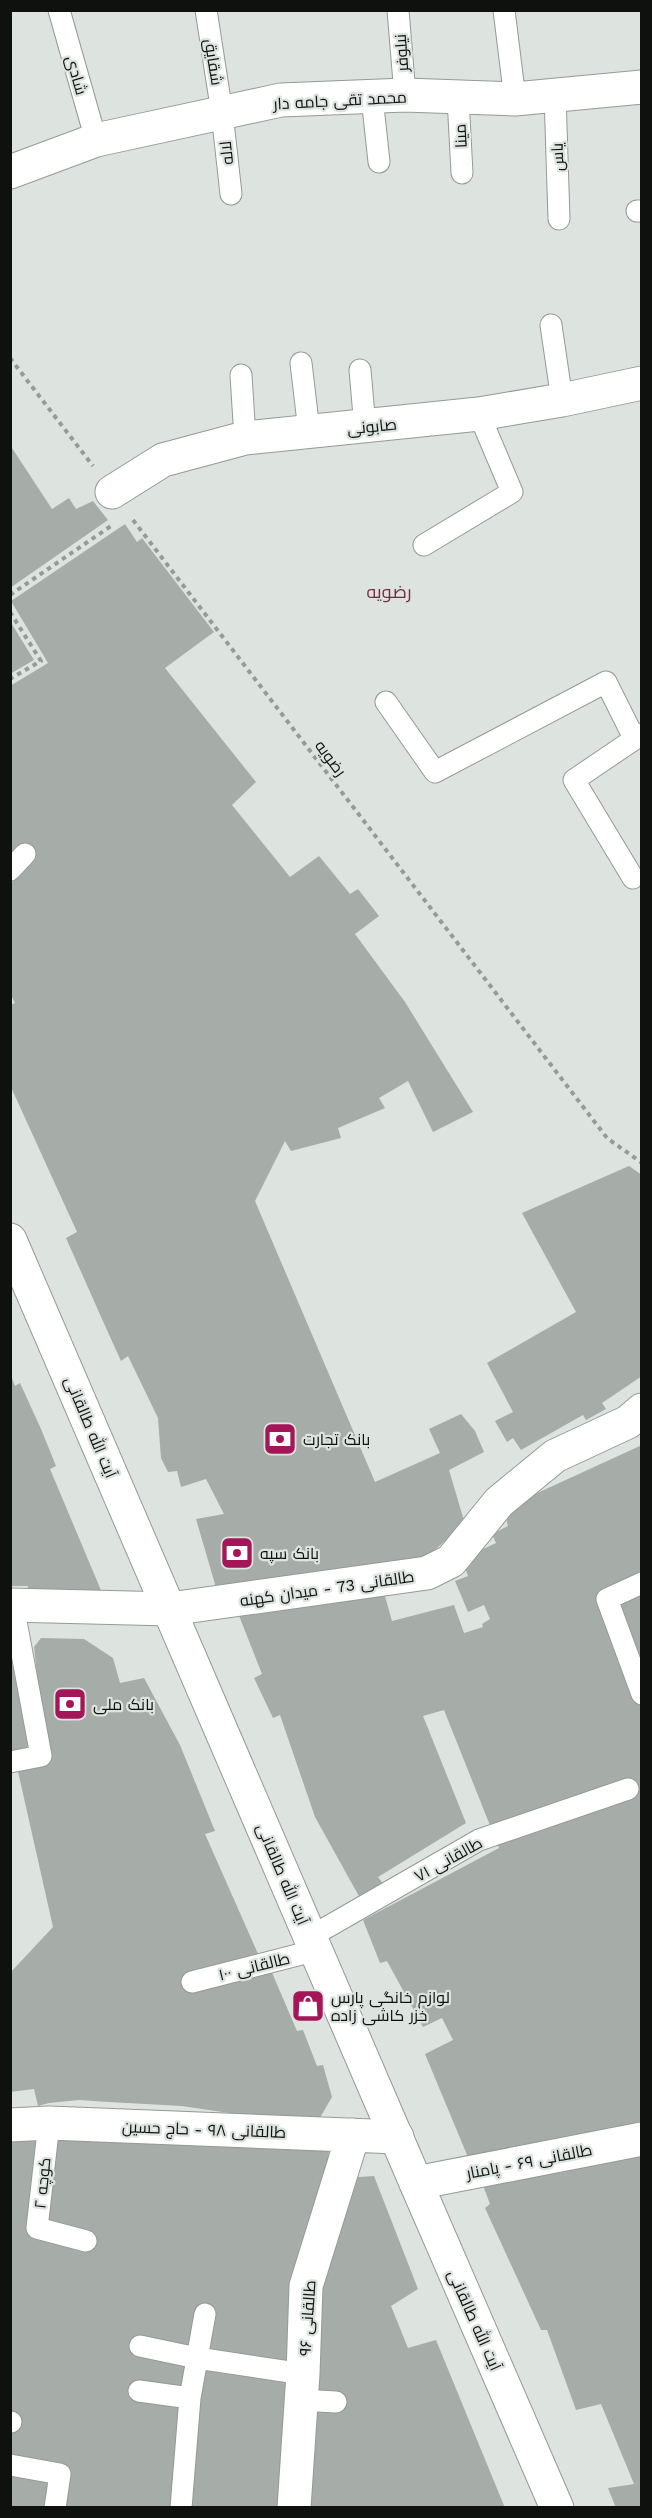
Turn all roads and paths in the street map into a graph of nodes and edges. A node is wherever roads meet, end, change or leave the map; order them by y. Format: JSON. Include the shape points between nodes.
{"nodes":[{"id":1,"x":59,"y":10,"type":"edge"},
{"id":2,"x":206,"y":10,"type":"edge"},
{"id":3,"x":398,"y":10,"type":"edge"},
{"id":4,"x":504,"y":10,"type":"edge"},
{"id":5,"x":642,"y":87,"type":"edge"},
{"id":6,"x":405,"y":95,"type":"junction"},
{"id":7,"x":555,"y":95,"type":"junction"},
{"id":8,"x":372,"y":97,"type":"junction"},
{"id":9,"x":458,"y":99,"type":"junction"},
{"id":10,"x":515,"y":99,"type":"junction"},
{"id":11,"x":222,"y":113,"type":"junction"},
{"id":12,"x":96,"y":140,"type":"junction"},
{"id":13,"x":379,"y":162,"type":"dead end"},
{"id":14,"x":10,"y":171,"type":"edge"},
{"id":15,"x":462,"y":173,"type":"dead end"},
{"id":16,"x":231,"y":194,"type":"dead end"},
{"id":17,"x":559,"y":219,"type":"dead end"},
{"id":18,"x":551,"y":325,"type":"dead end"},
{"id":19,"x":10,"y":358,"type":"edge"},
{"id":20,"x":301,"y":363,"type":"dead end"},
{"id":21,"x":360,"y":370,"type":"dead end"},
{"id":22,"x":241,"y":375,"type":"dead end"},
{"id":23,"x":642,"y":382,"type":"edge"},
{"id":24,"x":562,"y":400,"type":"junction"},
{"id":25,"x":479,"y":414,"type":"junction"},
{"id":26,"x":365,"y":427,"type":"junction"},
{"id":27,"x":309,"y":431,"type":"junction"},
{"id":28,"x":245,"y":438,"type":"junction"},
{"id":29,"x":121,"y":503,"type":"junction"},
{"id":30,"x":424,"y":545,"type":"dead end"},
{"id":31,"x":10,"y":595,"type":"edge"},
{"id":32,"x":10,"y":612,"type":"edge"},
{"id":33,"x":10,"y":679,"type":"edge"},
{"id":34,"x":386,"y":702,"type":"dead end"},
{"id":35,"x":638,"y":736,"type":"edge"},
{"id":36,"x":633,"y":878,"type":"dead end"},
{"id":37,"x":642,"y":1163,"type":"edge"},
{"id":38,"x":10,"y":1240,"type":"edge"},
{"id":39,"x":642,"y":1410,"type":"edge"},
{"id":40,"x":642,"y":1583,"type":"edge"},
{"id":41,"x":12,"y":1605,"type":"edge"},
{"id":42,"x":170,"y":1610,"type":"junction"},
{"id":43,"x":642,"y":1695,"type":"edge"},
{"id":44,"x":10,"y":1762,"type":"edge"},
{"id":45,"x":627,"y":1789,"type":"dead end"},
{"id":46,"x":314,"y":1943,"type":"junction"},
{"id":47,"x":192,"y":1982,"type":"dead end"},
{"id":48,"x":49,"y":2123,"type":"junction"},
{"id":49,"x":10,"y":2125,"type":"edge"},
{"id":50,"x":353,"y":2135,"type":"junction"},
{"id":51,"x":397,"y":2137,"type":"junction"},
{"id":52,"x":642,"y":2139,"type":"edge"},
{"id":53,"x":416,"y":2183,"type":"junction"},
{"id":54,"x":86,"y":2241,"type":"dead end"},
{"id":55,"x":205,"y":2314,"type":"dead end"},
{"id":56,"x":140,"y":2346,"type":"dead end"},
{"id":57,"x":197,"y":2358,"type":"junction"},
{"id":58,"x":302,"y":2387,"type":"junction"},
{"id":59,"x":139,"y":2391,"type":"dead end"},
{"id":60,"x":190,"y":2398,"type":"junction"},
{"id":61,"x":336,"y":2402,"type":"dead end"},
{"id":62,"x":10,"y":2465,"type":"edge"},
{"id":63,"x":55,"y":2508,"type":"edge"},
{"id":64,"x":181,"y":2508,"type":"edge"},
{"id":65,"x":294,"y":2508,"type":"edge"},
{"id":66,"x":557,"y":2508,"type":"edge"}],
"edges":[{"from":1,"to":12,"type":"lane","name":"شادی"},
{"from":2,"to":11,"type":"lane","name":"شقایق"},
{"from":3,"to":6,"type":"lane","name":"نیلوفر"},
{"from":4,"to":10,"type":"lane"},
{"from":5,"to":7,"type":"street","name":"محمد تقی جامه دار"},
{"from":6,"to":8,"type":"street","name":"محمد تقی جامه دار"},
{"from":6,"to":9,"type":"street","name":"محمد تقی جامه دار"},
{"from":7,"to":10,"type":"street","name":"محمد تقی جامه دار"},
{"from":7,"to":17,"type":"lane","name":"یاس"},
{"from":8,"to":11,"type":"street","name":"محمد تقی جامه دار","via":[[281,99]]},
{"from":8,"to":13,"type":"lane"},
{"from":9,"to":10,"type":"street","name":"محمد تقی جامه دار"},
{"from":9,"to":15,"type":"lane","name":"مینا"},
{"from":11,"to":12,"type":"street","name":"محمد تقی جامه دار"},
{"from":11,"to":16,"type":"lane","name":"لاله"},
{"from":12,"to":14,"type":"street","name":"محمد تقی جامه دار"},
{"from":18,"to":24,"type":"lane"},
{"from":19,"to":29,"type":"path","name":"رضویه"},
{"from":20,"to":27,"type":"lane"},
{"from":21,"to":26,"type":"lane"},
{"from":22,"to":28,"type":"lane"},
{"from":23,"to":24,"type":"street","name":"صابونی"},
{"from":24,"to":25,"type":"street","name":"صابونی"},
{"from":25,"to":26,"type":"street","name":"صابونی"},
{"from":25,"to":30,"type":"lane","via":[[512,492]]},
{"from":26,"to":27,"type":"street","name":"صابونی"},
{"from":27,"to":28,"type":"street","name":"صابونی"},
{"from":28,"to":29,"type":"street","name":"صابونی","via":[[163,460]]},
{"from":29,"to":31,"type":"path"},
{"from":29,"to":37,"type":"path","name":"رضویه","via":[[607,1138]]},
{"from":32,"to":33,"type":"path","via":[[41,661]]},
{"from":34,"to":35,"type":"lane","via":[[435,772],[606,682]]},
{"from":35,"to":36,"type":"lane","via":[[574,780]]},
{"from":38,"to":42,"type":"street","name":"آیت الله طالقانی"},
{"from":39,"to":42,"type":"street","name":"طالقانی 73 - میدان کهنه","via":[[628,1422],[555,1456],[499,1502],[451,1561],[427,1574]]},
{"from":40,"to":43,"type":"lane","via":[[607,1599]]},
{"from":41,"to":42,"type":"street","name":"طالقانی 73 - میدان کهنه"},
{"from":41,"to":44,"type":"lane","via":[[41,1756]]},
{"from":42,"to":46,"type":"street","name":"آیت الله طالقانی"},
{"from":45,"to":46,"type":"lane","name":"طالقانی ۷۱","via":[[479,1840]]},
{"from":46,"to":47,"type":"lane","name":"طالقانی ۱۰۰"},
{"from":46,"to":51,"type":"street","name":"آیت الله طالقانی"},
{"from":48,"to":49,"type":"street","name":"طالقانی ۹۸ - حاج حسین"},
{"from":48,"to":50,"type":"street","name":"طالقانی ۹۸ - حاج حسین"},
{"from":48,"to":54,"type":"lane","name":"کوچه ۲","via":[[37,2228]]},
{"from":50,"to":51,"type":"street","name":"طالقانی ۹۸ - حاج حسین"},
{"from":50,"to":58,"type":"street","name":"طالقانی ۹۶","via":[[306,2286]]},
{"from":51,"to":53,"type":"street","name":"آیت الله طالقانی"},
{"from":52,"to":53,"type":"street","name":"طالقانی ۶۹ - پامنار"},
{"from":53,"to":66,"type":"street","name":"آیت الله طالقانی"},
{"from":55,"to":57,"type":"lane"},
{"from":56,"to":57,"type":"lane"},
{"from":57,"to":58,"type":"lane"},
{"from":57,"to":60,"type":"lane"},
{"from":58,"to":61,"type":"lane"},
{"from":58,"to":65,"type":"street","name":"طالقانی ۹۶"},
{"from":59,"to":60,"type":"lane"},
{"from":60,"to":64,"type":"lane"},
{"from":62,"to":63,"type":"lane","via":[[60,2474]]}]}
